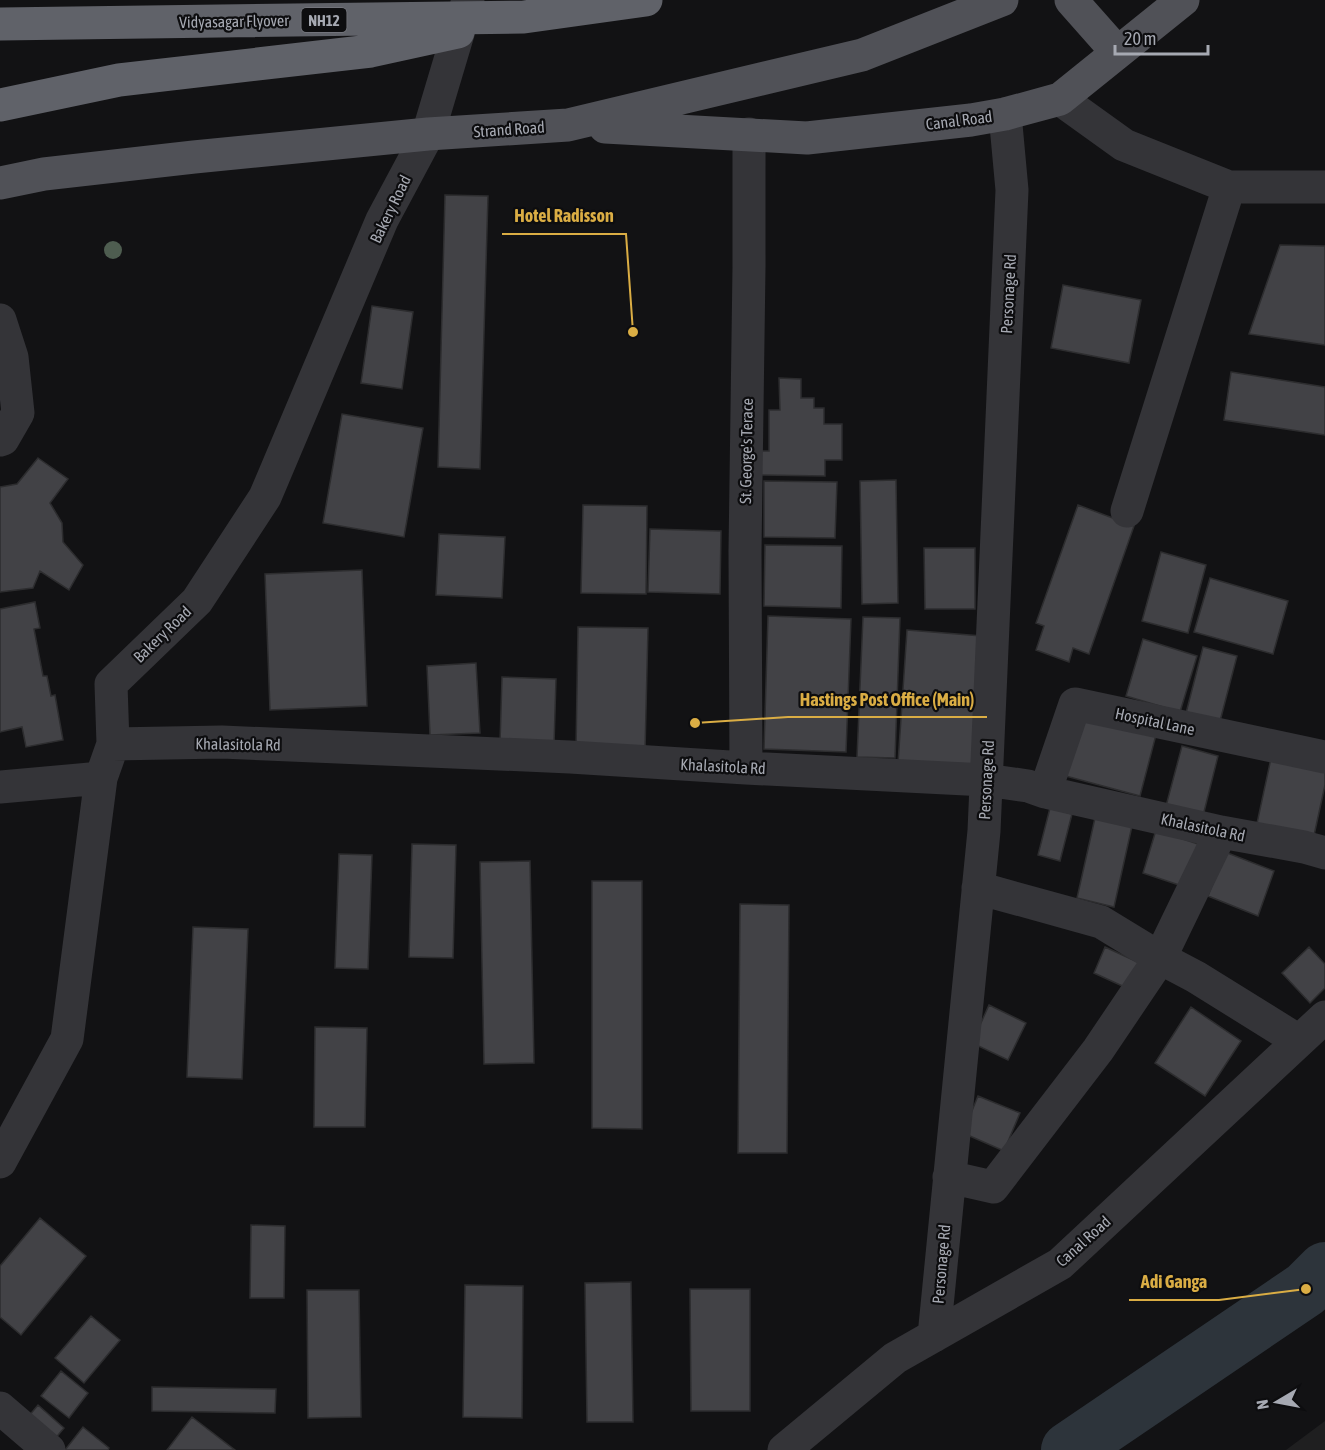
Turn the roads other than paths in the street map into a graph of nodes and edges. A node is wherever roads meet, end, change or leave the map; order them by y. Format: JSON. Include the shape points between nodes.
{"nodes":[{"id":1,"x":468,"y":0,"type":"edge"},
{"id":2,"x":646,"y":0,"type":"edge"},
{"id":3,"x":1002,"y":0,"type":"edge"},
{"id":4,"x":1071,"y":0,"type":"edge"},
{"id":5,"x":1182,"y":0,"type":"edge"},
{"id":6,"x":524,"y":17,"type":"junction"},
{"id":7,"x":0,"y":24,"type":"edge"},
{"id":8,"x":1117,"y":52,"type":"junction"},
{"id":9,"x":1059,"y":99,"type":"junction"},
{"id":10,"x":0,"y":105,"type":"edge"},
{"id":11,"x":1005,"y":114,"type":"junction"},
{"id":12,"x":568,"y":125,"type":"junction"},
{"id":13,"x":428,"y":134,"type":"junction"},
{"id":14,"x":749,"y":134,"type":"junction"},
{"id":15,"x":0,"y":183,"type":"edge"},
{"id":16,"x":1229,"y":187,"type":"junction"},
{"id":17,"x":1325,"y":187,"type":"edge"},
{"id":18,"x":0,"y":320,"type":"edge"},
{"id":19,"x":0,"y":440,"type":"edge"},
{"id":20,"x":1127,"y":511,"type":"dead end"},
{"id":21,"x":113,"y":744,"type":"junction"},
{"id":22,"x":1325,"y":757,"type":"edge"},
{"id":23,"x":746,"y":768,"type":"junction"},
{"id":24,"x":101,"y":778,"type":"junction"},
{"id":25,"x":986,"y":780,"type":"junction"},
{"id":26,"x":0,"y":787,"type":"edge"},
{"id":27,"x":1045,"y":792,"type":"junction"},
{"id":28,"x":1221,"y":832,"type":"junction"},
{"id":29,"x":1325,"y":853,"type":"edge"},
{"id":30,"x":978,"y":888,"type":"junction"},
{"id":31,"x":1160,"y":958,"type":"junction"},
{"id":32,"x":1325,"y":1017,"type":"edge"},
{"id":33,"x":1299,"y":1041,"type":"junction"},
{"id":34,"x":0,"y":1161,"type":"edge"},
{"id":35,"x":949,"y":1177,"type":"junction"},
{"id":36,"x":934,"y":1336,"type":"junction"},
{"id":37,"x":0,"y":1408,"type":"edge"},
{"id":38,"x":49,"y":1450,"type":"edge"},
{"id":39,"x":784,"y":1450,"type":"edge"}],
"edges":[{"from":1,"to":13,"type":"street","name":"Bakery Road"},
{"from":2,"to":6,"type":"highway","name":"Vidyasagar Flyover","number":"NH12"},
{"from":3,"to":12,"type":"main road","name":"Strand Road","via":[[862,55]]},
{"from":4,"to":8,"type":"main road"},
{"from":5,"to":8,"type":"main road"},
{"from":6,"to":7,"type":"highway","name":"Vidyasagar Flyover","number":"NH12"},
{"from":6,"to":10,"type":"highway","via":[[371,51],[119,80]]},
{"from":8,"to":9,"type":"main road"},
{"from":9,"to":11,"type":"main road","name":"Canal Road"},
{"from":9,"to":16,"type":"street","via":[[1124,145]]},
{"from":11,"to":14,"type":"main road","name":"Canal Road","via":[[807,138]]},
{"from":11,"to":25,"type":"street","name":"Personage Rd","via":[[1012,190]]},
{"from":12,"to":13,"type":"main road","name":"Strand Road"},
{"from":12,"to":14,"type":"main road","name":"Canal Road"},
{"from":13,"to":15,"type":"main road","name":"Strand Road","via":[[56,172]]},
{"from":13,"to":21,"type":"street","name":"Bakery Road","via":[[382,220],[265,497],[197,601],[111,684]]},
{"from":14,"to":23,"type":"street","name":"St. George's Terace"},
{"from":16,"to":17,"type":"street"},
{"from":16,"to":20,"type":"street"},
{"from":18,"to":19,"type":"street","via":[[12,357],[18,413]]},
{"from":21,"to":23,"type":"street","name":"Khalasitola Rd","via":[[222,742]]},
{"from":21,"to":24,"type":"street","name":"Bakery Road"},
{"from":22,"to":27,"type":"street","name":"Hospital Lane","via":[[1075,704]]},
{"from":23,"to":25,"type":"street","name":"Khalasitola Rd"},
{"from":24,"to":26,"type":"street"},
{"from":24,"to":34,"type":"street","name":"Bakery Road","via":[[67,1039]]},
{"from":25,"to":27,"type":"street","name":"Khalasitola Rd"},
{"from":25,"to":30,"type":"street","name":"Personage Rd"},
{"from":27,"to":28,"type":"street","name":"Khalasitola Rd"},
{"from":28,"to":29,"type":"street","name":"Khalasitola Rd"},
{"from":28,"to":31,"type":"street"},
{"from":30,"to":31,"type":"street","via":[[1101,922]]},
{"from":30,"to":35,"type":"street","name":"Personage Rd"},
{"from":31,"to":33,"type":"street"},
{"from":31,"to":35,"type":"street","via":[[1098,1050],[993,1187]]},
{"from":32,"to":33,"type":"street","name":"Canal Road"},
{"from":33,"to":36,"type":"street","name":"Canal Road","via":[[1060,1264]]},
{"from":35,"to":36,"type":"street","name":"Personage Rd"},
{"from":36,"to":39,"type":"street","name":"Canal Road","via":[[895,1358]]},
{"from":37,"to":38,"type":"street"}]}
